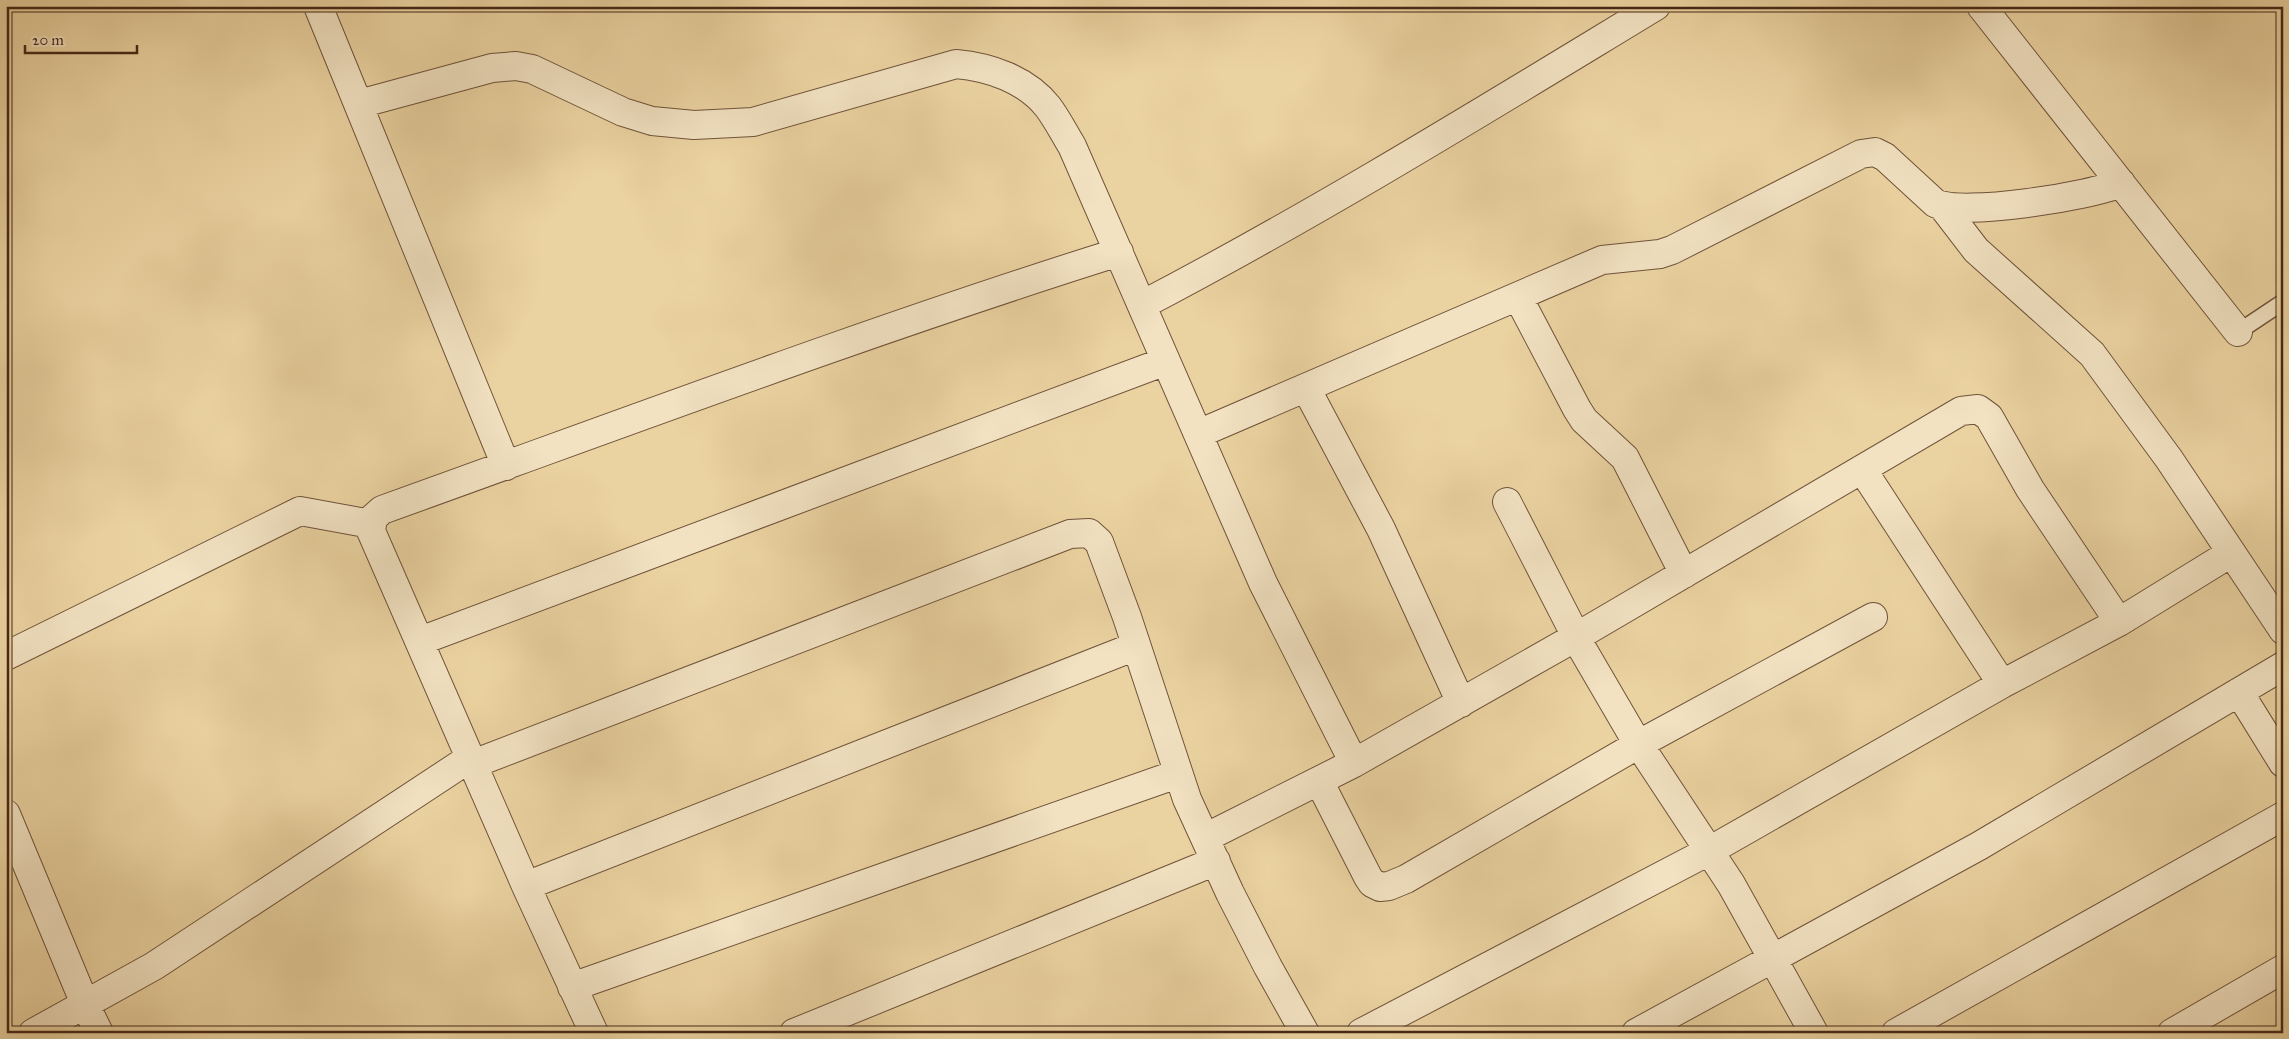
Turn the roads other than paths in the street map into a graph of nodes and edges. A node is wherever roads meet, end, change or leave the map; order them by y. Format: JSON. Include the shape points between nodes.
{"nodes":[{"id":1,"x":318,"y":6,"type":"edge"},
{"id":2,"x":1656,"y":6,"type":"edge"},
{"id":3,"x":1981,"y":6,"type":"edge"},
{"id":4,"x":359,"y":104,"type":"junction"},
{"id":5,"x":2121,"y":184,"type":"junction"},
{"id":6,"x":1943,"y":207,"type":"junction"},
{"id":7,"x":1119,"y":252,"type":"junction"},
{"id":8,"x":1518,"y":297,"type":"junction"},
{"id":9,"x":2283,"y":302,"type":"edge"},
{"id":10,"x":1142,"y":305,"type":"junction"},
{"id":11,"x":2238,"y":332,"type":"joint"},
{"id":12,"x":1166,"y":361,"type":"junction"},
{"id":13,"x":1306,"y":388,"type":"junction"},
{"id":14,"x":1198,"y":434,"type":"junction"},
{"id":15,"x":506,"y":466,"type":"junction"},
{"id":16,"x":1862,"y":469,"type":"junction"},
{"id":17,"x":1507,"y":502,"type":"dead end"},
{"id":18,"x":371,"y":524,"type":"junction"},
{"id":19,"x":2232,"y":553,"type":"junction"},
{"id":20,"x":1684,"y":574,"type":"junction"},
{"id":21,"x":1873,"y":617,"type":"dead end"},
{"id":22,"x":2119,"y":622,"type":"junction"},
{"id":23,"x":2283,"y":630,"type":"edge"},
{"id":24,"x":1576,"y":637,"type":"junction"},
{"id":25,"x":420,"y":641,"type":"junction"},
{"id":26,"x":1136,"y":646,"type":"junction"},
{"id":27,"x":6,"y":656,"type":"edge"},
{"id":28,"x":2283,"y":666,"type":"edge"},
{"id":29,"x":2002,"y":684,"type":"junction"},
{"id":30,"x":2239,"y":692,"type":"junction"},
{"id":31,"x":1461,"y":703,"type":"junction"},
{"id":32,"x":1639,"y":744,"type":"junction"},
{"id":33,"x":472,"y":761,"type":"junction"},
{"id":34,"x":1354,"y":763,"type":"junction"},
{"id":35,"x":2283,"y":763,"type":"edge"},
{"id":36,"x":1177,"y":774,"type":"junction"},
{"id":37,"x":1319,"y":781,"type":"junction"},
{"id":38,"x":6,"y":814,"type":"edge"},
{"id":39,"x":2283,"y":816,"type":"edge"},
{"id":40,"x":1210,"y":849,"type":"junction"},
{"id":41,"x":1709,"y":851,"type":"junction"},
{"id":42,"x":526,"y":886,"type":"junction"},
{"id":43,"x":1773,"y":959,"type":"junction"},
{"id":44,"x":2283,"y":969,"type":"edge"},
{"id":45,"x":572,"y":986,"type":"junction"},
{"id":46,"x":85,"y":1004,"type":"junction"},
{"id":47,"x":33,"y":1033,"type":"edge"},
{"id":48,"x":99,"y":1033,"type":"edge"},
{"id":49,"x":594,"y":1033,"type":"edge"},
{"id":50,"x":794,"y":1033,"type":"edge"},
{"id":51,"x":1306,"y":1033,"type":"edge"},
{"id":52,"x":1361,"y":1033,"type":"edge"},
{"id":53,"x":1636,"y":1033,"type":"edge"},
{"id":54,"x":1814,"y":1033,"type":"edge"},
{"id":55,"x":1896,"y":1033,"type":"edge"},
{"id":56,"x":2172,"y":1033,"type":"edge"}],
"edges":[{"from":1,"to":4,"type":"street"},
{"from":2,"to":10,"type":"street","via":[[1426,145],[1204,273]]},
{"from":3,"to":5,"type":"street"},
{"from":4,"to":7,"type":"street","via":[[492,68],[516,66],[532,69],[624,112],[652,121],[723,125],[753,122],[956,64],[975,66],[1000,73],[1027,88],[1047,106],[1072,146]]},
{"from":4,"to":15,"type":"street"},
{"from":5,"to":6,"type":"street","via":[[2091,193],[1973,209]]},
{"from":5,"to":11,"type":"street"},
{"from":6,"to":8,"type":"street","via":[[1885,157],[1869,152],[1672,250],[1602,260]]},
{"from":6,"to":19,"type":"street","via":[[1976,250],[2092,354],[2169,459]]},
{"from":7,"to":10,"type":"street"},
{"from":7,"to":15,"type":"street","via":[[1006,288]]},
{"from":8,"to":13,"type":"street"},
{"from":8,"to":20,"type":"street","via":[[1584,420],[1625,458]]},
{"from":9,"to":11,"type":"lane"},
{"from":10,"to":12,"type":"street"},
{"from":12,"to":14,"type":"street"},
{"from":12,"to":25,"type":"street"},
{"from":13,"to":14,"type":"street"},
{"from":13,"to":31,"type":"street","via":[[1381,529]]},
{"from":14,"to":34,"type":"street","via":[[1263,583]]},
{"from":15,"to":18,"type":"street","via":[[382,510]]},
{"from":16,"to":20,"type":"street"},
{"from":16,"to":22,"type":"street","via":[[1962,410],[1984,412],[2030,489]]},
{"from":16,"to":29,"type":"street"},
{"from":17,"to":24,"type":"street"},
{"from":18,"to":25,"type":"street","via":[[371,531]]},
{"from":18,"to":27,"type":"street","via":[[300,511]]},
{"from":19,"to":22,"type":"street"},
{"from":19,"to":23,"type":"street"},
{"from":20,"to":24,"type":"street"},
{"from":21,"to":32,"type":"street"},
{"from":22,"to":29,"type":"street"},
{"from":24,"to":31,"type":"street"},
{"from":24,"to":32,"type":"street"},
{"from":25,"to":33,"type":"street"},
{"from":26,"to":33,"type":"street","via":[[1099,542],[1089,533],[1070,534]]},
{"from":26,"to":36,"type":"street"},
{"from":26,"to":42,"type":"street"},
{"from":28,"to":30,"type":"street"},
{"from":29,"to":41,"type":"street"},
{"from":30,"to":35,"type":"street"},
{"from":30,"to":43,"type":"street","via":[[1979,846]]},
{"from":31,"to":34,"type":"street"},
{"from":32,"to":37,"type":"street","via":[[1431,866],[1398,883],[1380,887],[1372,884]]},
{"from":32,"to":41,"type":"street"},
{"from":33,"to":42,"type":"street"},
{"from":33,"to":46,"type":"street","via":[[154,966]]},
{"from":34,"to":37,"type":"street"},
{"from":36,"to":40,"type":"street"},
{"from":36,"to":45,"type":"street"},
{"from":37,"to":40,"type":"street"},
{"from":38,"to":46,"type":"street"},
{"from":39,"to":55,"type":"street"},
{"from":40,"to":50,"type":"street"},
{"from":40,"to":51,"type":"street","via":[[1268,967]]},
{"from":41,"to":43,"type":"street"},
{"from":41,"to":52,"type":"street"},
{"from":42,"to":45,"type":"street"},
{"from":43,"to":53,"type":"street"},
{"from":43,"to":54,"type":"street"},
{"from":44,"to":56,"type":"street"},
{"from":45,"to":49,"type":"street"},
{"from":46,"to":47,"type":"street"},
{"from":46,"to":48,"type":"street"}]}
